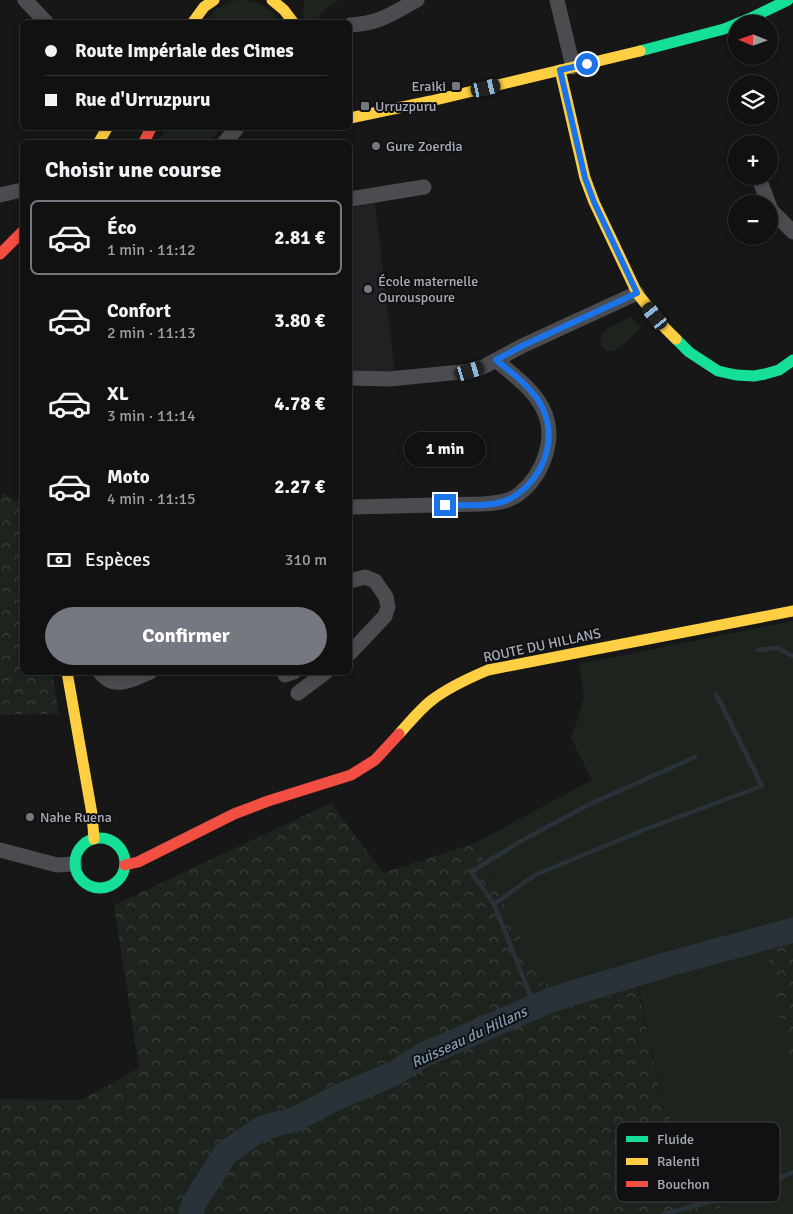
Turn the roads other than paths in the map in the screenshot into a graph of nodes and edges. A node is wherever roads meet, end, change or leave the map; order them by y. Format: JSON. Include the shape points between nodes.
{"nodes":[{"id":1,"x":24,"y":0,"type":"edge"},
{"id":2,"x":214,"y":0,"type":"edge"},
{"id":3,"x":272,"y":0,"type":"edge"},
{"id":4,"x":417,"y":0,"type":"edge"},
{"id":5,"x":556,"y":0,"type":"edge"},
{"id":6,"x":788,"y":0,"type":"edge"},
{"id":7,"x":203,"y":4,"type":"edge"},
{"id":8,"x":292,"y":16,"type":"edge"},
{"id":9,"x":44,"y":20,"type":"edge"},
{"id":10,"x":195,"y":20,"type":"edge"},
{"id":11,"x":352,"y":25,"type":"edge"},
{"id":12,"x":566,"y":69,"type":"junction"},
{"id":13,"x":352,"y":118,"type":"edge"},
{"id":14,"x":761,"y":185,"type":"edge"},
{"id":15,"x":424,"y":187,"type":"dead end"},
{"id":16,"x":20,"y":190,"type":"edge"},
{"id":17,"x":0,"y":195,"type":"edge"},
{"id":18,"x":352,"y":199,"type":"edge"},
{"id":19,"x":793,"y":232,"type":"edge"},
{"id":20,"x":20,"y":234,"type":"edge"},
{"id":21,"x":0,"y":254,"type":"edge"},
{"id":22,"x":637,"y":293,"type":"junction"},
{"id":23,"x":496,"y":360,"type":"junction"},
{"id":24,"x":793,"y":360,"type":"edge"},
{"id":25,"x":352,"y":378,"type":"edge"},
{"id":26,"x":352,"y":507,"type":"edge"},
{"id":27,"x":352,"y":580,"type":"edge"},
{"id":28,"x":793,"y":611,"type":"edge"},
{"id":29,"x":352,"y":651,"type":"edge"},
{"id":30,"x":68,"y":675,"type":"edge"},
{"id":31,"x":102,"y":675,"type":"edge"},
{"id":32,"x":143,"y":675,"type":"edge"},
{"id":33,"x":322,"y":675,"type":"edge"},
{"id":34,"x":298,"y":693,"type":"dead end"},
{"id":35,"x":94,"y":839,"type":"junction"},
{"id":36,"x":0,"y":850,"type":"edge"},
{"id":37,"x":75,"y":864,"type":"junction"},
{"id":38,"x":125,"y":865,"type":"junction"}],
"edges":[{"from":1,"to":9,"type":"street"},
{"from":2,"to":7,"type":"street"},
{"from":3,"to":8,"type":"street"},
{"from":4,"to":11,"type":"street","via":[[380,20]]},
{"from":5,"to":12,"type":"street"},
{"from":6,"to":12,"type":"street","via":[[724,29]]},
{"from":7,"to":10,"type":"street"},
{"from":12,"to":13,"type":"street"},
{"from":12,"to":22,"type":"street","via":[[585,178]]},
{"from":14,"to":19,"type":"street","via":[[771,210]]},
{"from":15,"to":18,"type":"street"},
{"from":16,"to":17,"type":"street"},
{"from":20,"to":21,"type":"street"},
{"from":22,"to":23,"type":"street"},
{"from":22,"to":24,"type":"street","via":[[689,352],[718,370],[754,376],[779,370]]},
{"from":23,"to":25,"type":"street","via":[[470,371],[389,379]]},
{"from":23,"to":26,"type":"street","via":[[534,395],[548,424],[548,446],[542,467],[532,481],[518,494],[502,502]]},
{"from":27,"to":29,"type":"street","via":[[365,577],[375,580],[386,597],[388,607],[385,616]]},
{"from":28,"to":38,"type":"street","name":"ROUTE DU HILLANS","via":[[488,670],[460,682],[432,700],[375,760],[351,776],[242,811],[138,862]]},
{"from":30,"to":35,"type":"street"},
{"from":31,"to":32,"type":"street","via":[[113,682],[126,682]]},
{"from":33,"to":34,"type":"street"},
{"from":35,"to":37,"type":"street","via":[[77,853]]},
{"from":35,"to":38,"type":"street","via":[[112,841],[124,856]]},
{"from":36,"to":37,"type":"street","via":[[57,866]]},
{"from":37,"to":38,"type":"street","via":[[83,882],[101,888],[117,881]]}]}
